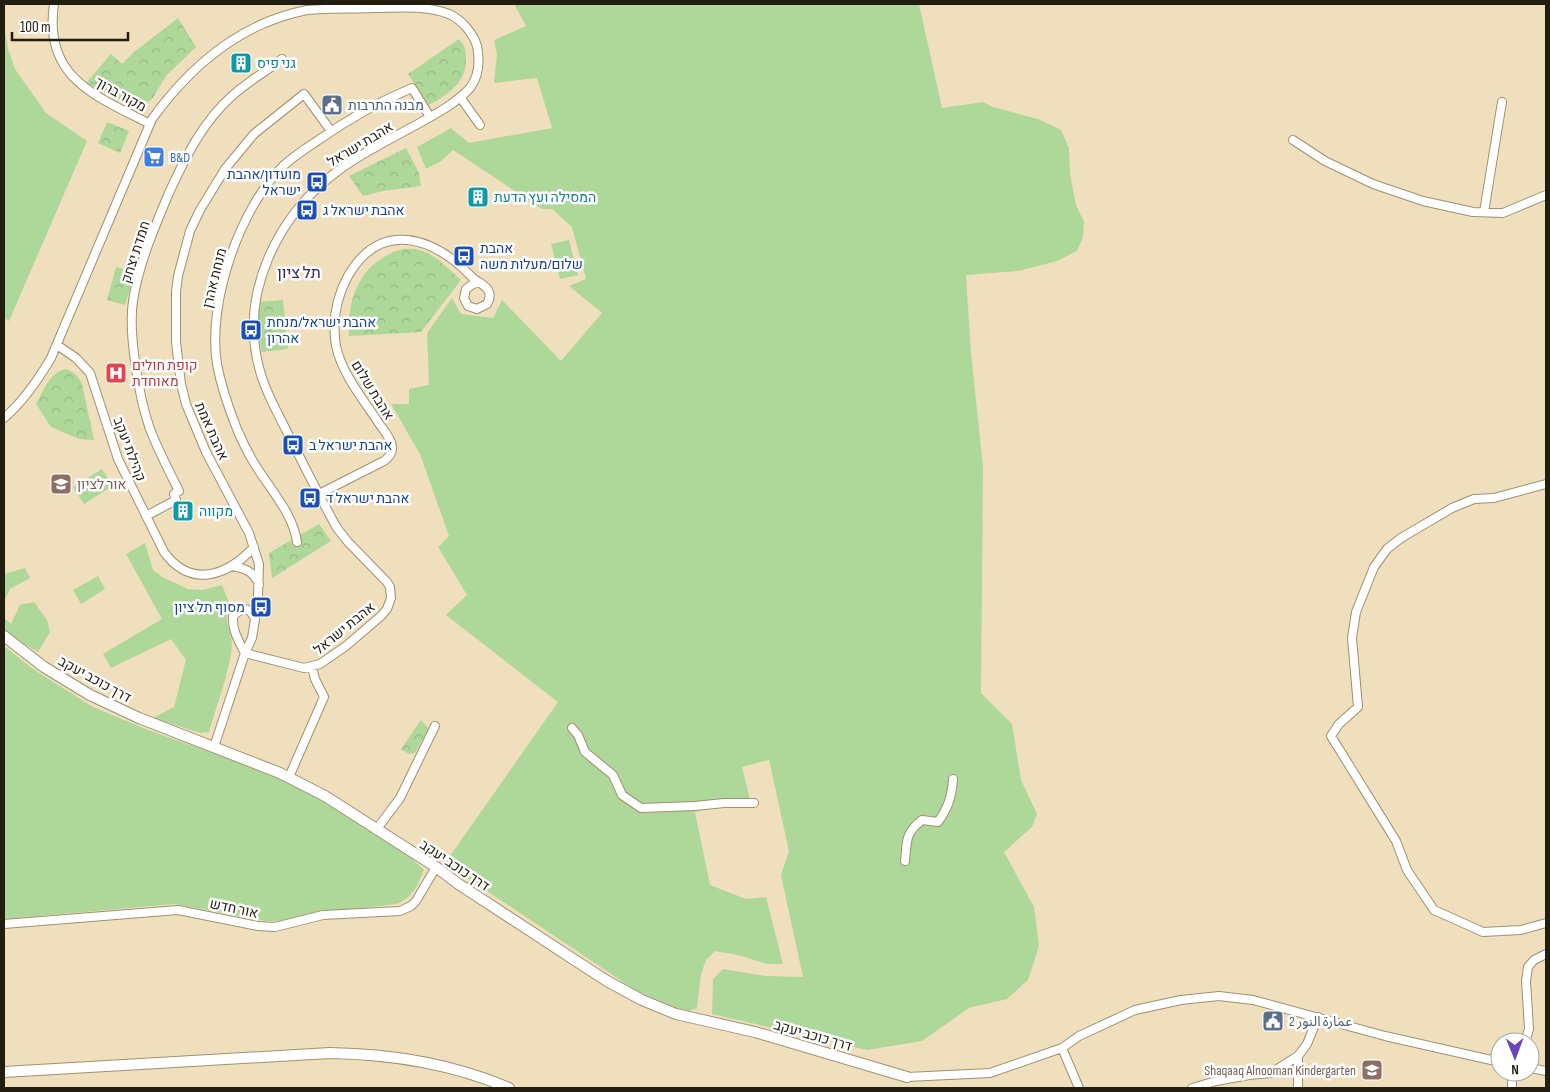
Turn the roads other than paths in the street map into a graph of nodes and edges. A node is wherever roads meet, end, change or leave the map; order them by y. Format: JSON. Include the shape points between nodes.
{"nodes":[{"id":1,"x":54,"y":4,"type":"edge"},
{"id":2,"x":282,"y":59,"type":"dead end"},
{"id":3,"x":460,"y":97,"type":"junction"},
{"id":4,"x":1502,"y":102,"type":"dead end"},
{"id":5,"x":430,"y":117,"type":"junction"},
{"id":6,"x":150,"y":124,"type":"junction"},
{"id":7,"x":480,"y":125,"type":"dead end"},
{"id":8,"x":331,"y":131,"type":"junction"},
{"id":9,"x":1293,"y":140,"type":"dead end"},
{"id":10,"x":1546,"y":195,"type":"edge"},
{"id":11,"x":1484,"y":212,"type":"junction"},
{"id":12,"x":465,"y":270,"type":"junction"},
{"id":13,"x":477,"y":283,"type":"junction"},
{"id":14,"x":469,"y":286,"type":"junction"},
{"id":15,"x":57,"y":345,"type":"junction"},
{"id":16,"x":4,"y":418,"type":"edge"},
{"id":17,"x":1546,"y":484,"type":"edge"},
{"id":18,"x":319,"y":494,"type":"junction"},
{"id":19,"x":146,"y":516,"type":"junction"},
{"id":20,"x":297,"y":542,"type":"dead end"},
{"id":21,"x":254,"y":547,"type":"junction"},
{"id":22,"x":232,"y":566,"type":"junction"},
{"id":23,"x":259,"y":584,"type":"junction"},
{"id":24,"x":255,"y":619,"type":"junction"},
{"id":25,"x":4,"y":636,"type":"edge"},
{"id":26,"x":244,"y":653,"type":"junction"},
{"id":27,"x":312,"y":667,"type":"junction"},
{"id":28,"x":435,"y":726,"type":"dead end"},
{"id":29,"x":572,"y":728,"type":"dead end"},
{"id":30,"x":214,"y":747,"type":"junction"},
{"id":31,"x":289,"y":777,"type":"junction"},
{"id":32,"x":953,"y":779,"type":"dead end"},
{"id":33,"x":754,"y":803,"type":"dead end"},
{"id":34,"x":376,"y":830,"type":"junction"},
{"id":35,"x":905,"y":861,"type":"dead end"},
{"id":36,"x":436,"y":867,"type":"junction"},
{"id":37,"x":1546,"y":923,"type":"edge"},
{"id":38,"x":4,"y":924,"type":"edge"},
{"id":39,"x":1546,"y":954,"type":"edge"},
{"id":40,"x":1318,"y":1017,"type":"junction"},
{"id":41,"x":1528,"y":1032,"type":"edge"},
{"id":42,"x":1062,"y":1048,"type":"junction"},
{"id":43,"x":1298,"y":1056,"type":"junction"},
{"id":44,"x":1490,"y":1060,"type":"edge"},
{"id":45,"x":4,"y":1072,"type":"edge"},
{"id":46,"x":907,"y":1077,"type":"joint"},
{"id":47,"x":509,"y":1088,"type":"edge"},
{"id":48,"x":1079,"y":1088,"type":"edge"},
{"id":49,"x":1192,"y":1088,"type":"edge"},
{"id":50,"x":1298,"y":1088,"type":"edge"}],
"edges":[{"from":1,"to":6,"type":"street","name":"מקור ברוך","via":[[53,28],[66,69],[90,92]]},
{"from":2,"to":19,"type":"street","name":"חמדת יצחק","via":[[232,96],[187,154],[137,278],[132,303],[139,383],[150,428],[179,491],[174,494],[176,500]]},
{"from":3,"to":5,"type":"street","name":"אהבת ישראל"},
{"from":3,"to":6,"type":"street","name":"אהבת ישראל","via":[[476,78],[479,60],[472,36],[454,17],[423,8],[307,10],[273,20],[238,36],[206,58],[176,87]]},
{"from":3,"to":7,"type":"street"},
{"from":4,"to":11,"type":"street"},
{"from":5,"to":8,"type":"street","name":"מנחת אהרן","via":[[412,88]]},
{"from":5,"to":18,"type":"street","name":"אהבת ישראל","via":[[340,169],[313,191],[274,245],[260,280],[253,323],[260,372],[273,405]]},
{"from":6,"to":15,"type":"street","name":"אהבת ישראל"},
{"from":8,"to":20,"type":"street","name":"מנחת אהרן","via":[[282,167],[252,206],[225,273],[215,340],[217,363],[238,430],[290,521]]},
{"from":8,"to":21,"type":"street","name":"אהבת אמת","via":[[304,94],[254,134],[225,169],[200,210],[184,251],[176,292],[176,342],[186,404],[206,452]]},
{"from":9,"to":11,"type":"street","via":[[1325,161],[1373,184],[1423,201]]},
{"from":10,"to":11,"type":"street","via":[[1503,213]]},
{"from":12,"to":13,"type":"street"},
{"from":12,"to":14,"type":"street"},
{"from":12,"to":18,"type":"street","name":"אהבת שלום","via":[[434,247],[414,240],[402,240],[380,246],[358,262],[348,276],[335,315],[336,347],[349,378],[388,437],[392,449],[384,461]]},
{"from":13,"to":14,"type":"street"},
{"from":13,"to":14,"type":"street","via":[[490,293],[489,301],[481,308],[472,308],[466,302],[464,293]]},
{"from":15,"to":16,"type":"street","name":"אהבת ישראל","via":[[35,385]]},
{"from":15,"to":19,"type":"street","name":"קהילת יעקב","via":[[90,373],[118,459]]},
{"from":17,"to":37,"type":"street","via":[[1494,498],[1474,499],[1452,508],[1387,549],[1374,567],[1356,612],[1352,638],[1358,707],[1331,736],[1396,841],[1407,870],[1434,910],[1483,932],[1521,930]]},
{"from":18,"to":27,"type":"street","name":"אהבת ישראל","via":[[342,535],[387,582],[392,598],[388,609],[363,632],[328,660]]},
{"from":19,"to":22,"type":"street","name":"קהילת יעקב","via":[[164,552],[185,572],[208,574]]},
{"from":21,"to":22,"type":"street"},
{"from":21,"to":23,"type":"street","name":"אהבת אמת","via":[[260,564]]},
{"from":22,"to":23,"type":"street","via":[[251,572]]},
{"from":23,"to":24,"type":"street","name":"אהבת אמת"},
{"from":24,"to":26,"type":"street","name":"אהבת אמת","via":[[252,638]]},
{"from":24,"to":26,"type":"street","via":[[247,609],[233,616],[236,637]]},
{"from":25,"to":30,"type":"street","name":"דרך כוכב יעקב","via":[[44,667],[90,695]]},
{"from":26,"to":27,"type":"street","name":"אהבת ישראל","via":[[294,666]]},
{"from":26,"to":30,"type":"street","name":"אהבת אמת"},
{"from":27,"to":31,"type":"street","via":[[324,697]]},
{"from":28,"to":34,"type":"street","via":[[402,794]]},
{"from":29,"to":33,"type":"street","via":[[586,752],[613,775],[622,795],[641,808]]},
{"from":30,"to":31,"type":"street","name":"דרך כוכב יעקב"},
{"from":31,"to":34,"type":"street","name":"דרך כוכב יעקב","via":[[325,796]]},
{"from":32,"to":35,"type":"street","via":[[947,810],[938,822],[922,820],[911,829]]},
{"from":34,"to":36,"type":"street","name":"דרך כוכב יעקב"},
{"from":36,"to":38,"type":"street","name":"אור חדש","via":[[412,906],[400,911],[323,915],[275,927],[178,910]]},
{"from":36,"to":46,"type":"street","name":"דרך כוכב יעקב","via":[[570,958],[642,1000],[676,1014],[755,1032]]},
{"from":39,"to":41,"type":"street","via":[[1528,967]]},
{"from":40,"to":42,"type":"street","via":[[1253,1000],[1219,996],[1182,1000],[1135,1010],[1079,1036]]},
{"from":40,"to":43,"type":"street","via":[[1307,1044]]},
{"from":40,"to":44,"type":"street"},
{"from":42,"to":46,"type":"street","via":[[990,1073]]},
{"from":42,"to":48,"type":"street"},
{"from":43,"to":49,"type":"street","via":[[1271,1073],[1216,1080]]},
{"from":43,"to":50,"type":"street"},
{"from":45,"to":47,"type":"street","via":[[353,1054],[398,1058],[460,1071]]}]}
